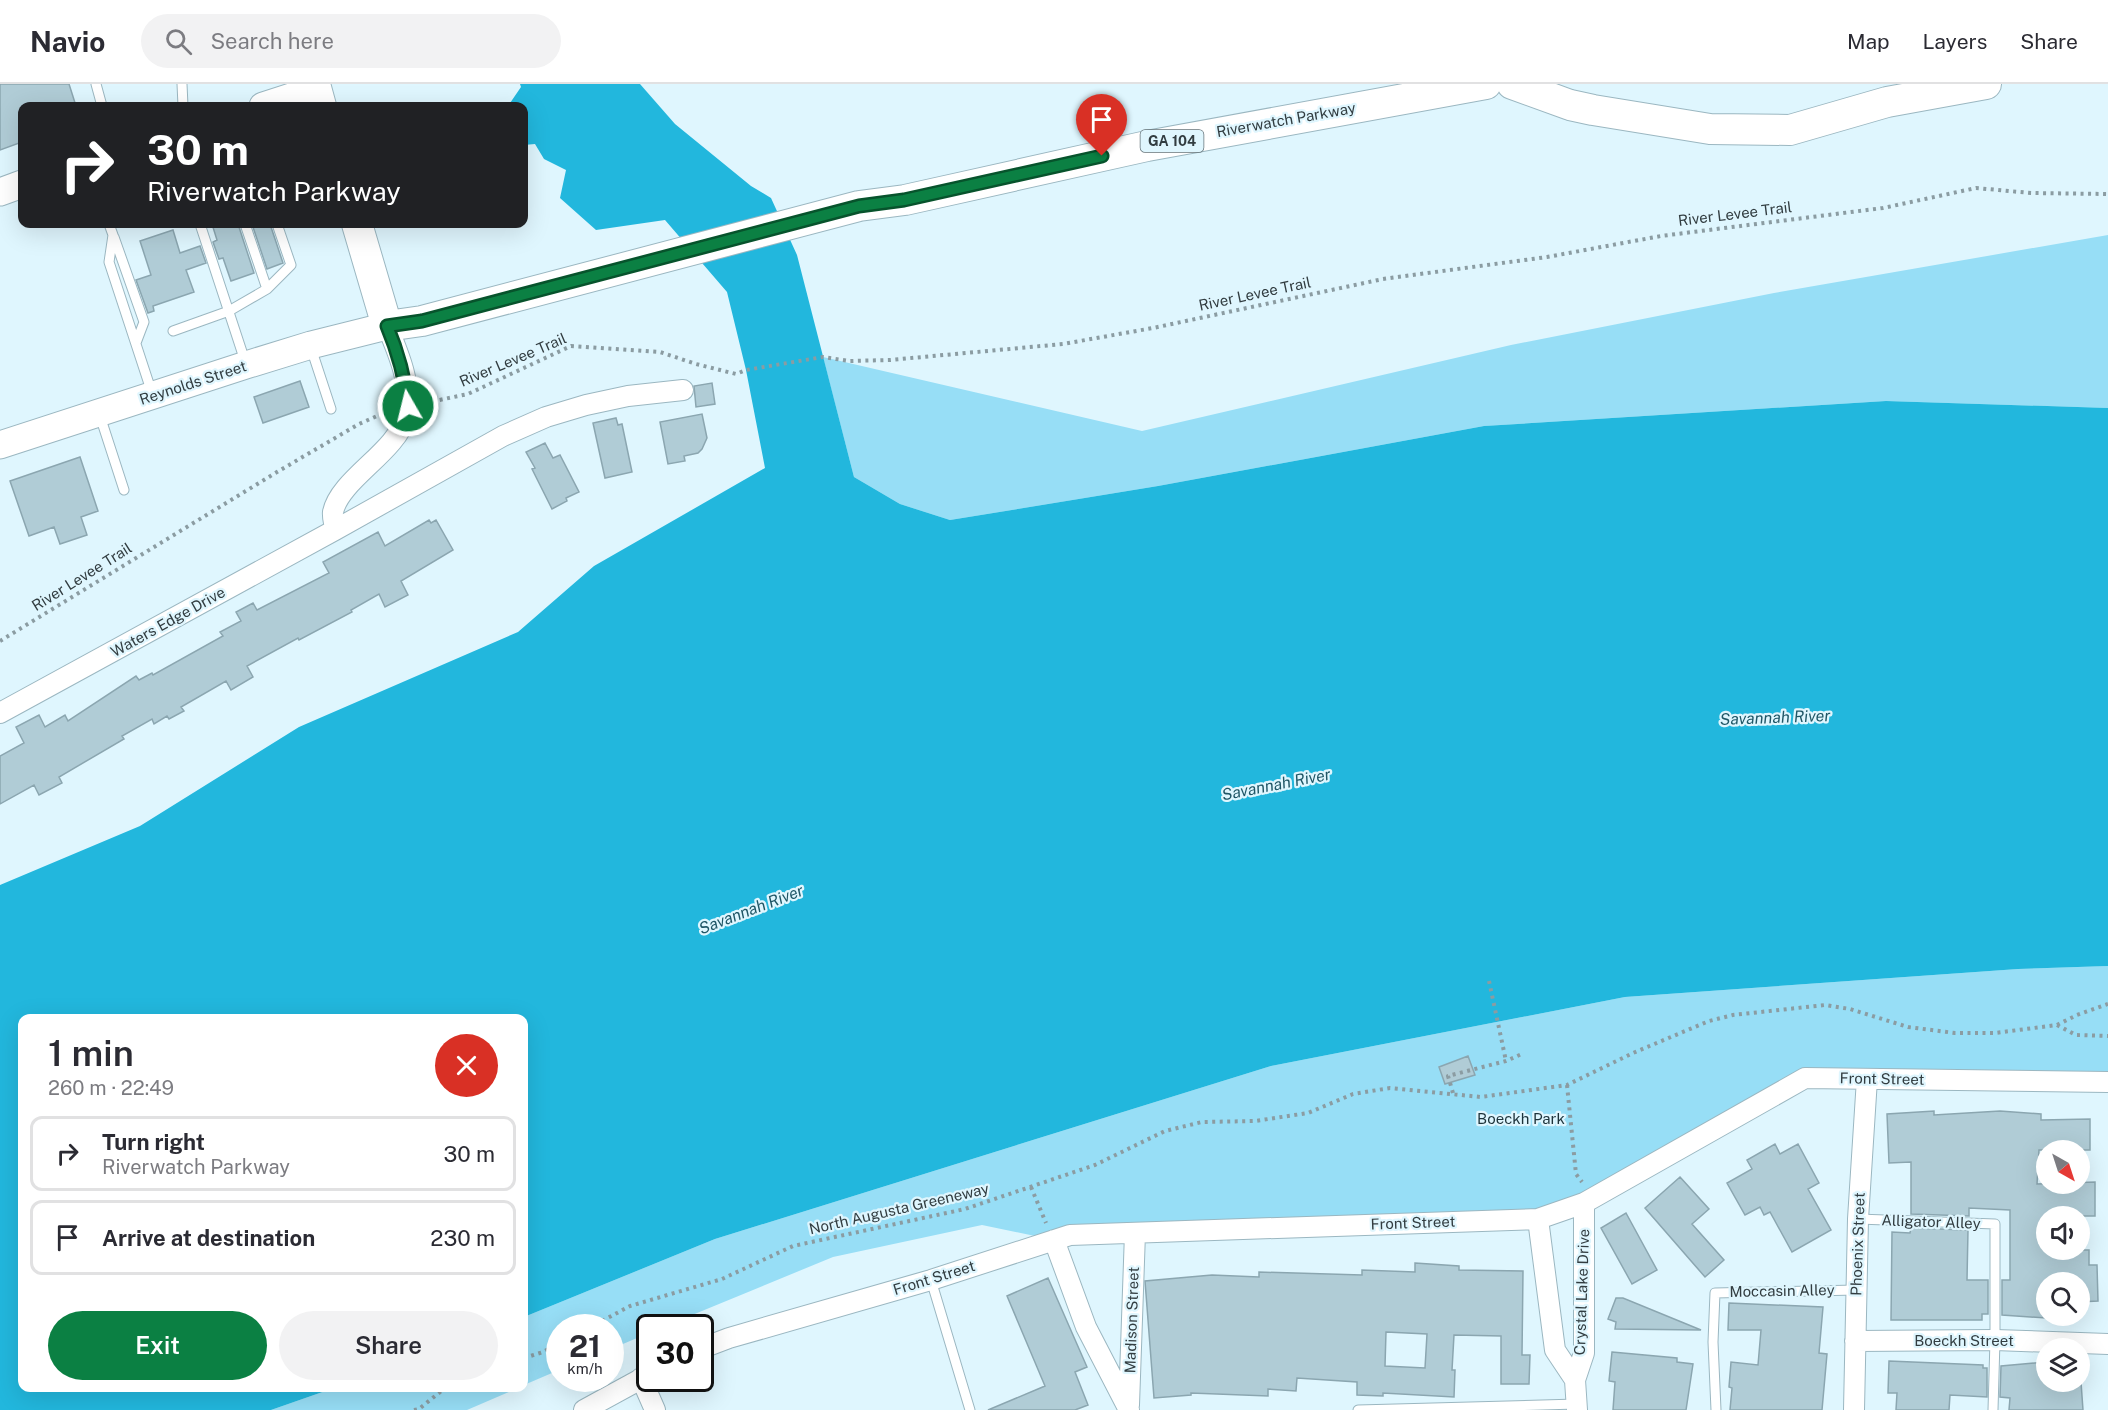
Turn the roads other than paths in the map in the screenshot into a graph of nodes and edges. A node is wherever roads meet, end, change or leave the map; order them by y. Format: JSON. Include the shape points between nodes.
{"nodes":[{"id":1,"x":96,"y":84,"type":"edge"},
{"id":2,"x":182,"y":84,"type":"edge"},
{"id":3,"x":1486,"y":84,"type":"edge"},
{"id":4,"x":1512,"y":84,"type":"edge"},
{"id":5,"x":1986,"y":84,"type":"edge"},
{"id":6,"x":322,"y":91,"type":"edge"},
{"id":7,"x":101,"y":102,"type":"edge"},
{"id":8,"x":183,"y":102,"type":"edge"},
{"id":9,"x":279,"y":102,"type":"edge"},
{"id":10,"x":18,"y":185,"type":"edge"},
{"id":11,"x":0,"y":192,"type":"edge"},
{"id":12,"x":110,"y":228,"type":"edge"},
{"id":13,"x":201,"y":228,"type":"edge"},
{"id":14,"x":246,"y":228,"type":"edge"},
{"id":15,"x":278,"y":228,"type":"edge"},
{"id":16,"x":358,"y":228,"type":"edge"},
{"id":17,"x":113,"y":235,"type":"junction"},
{"id":18,"x":267,"y":289,"type":"junction"},
{"id":19,"x":229,"y":311,"type":"junction"},
{"id":20,"x":387,"y":326,"type":"junction"},
{"id":21,"x":173,"y":331,"type":"dead end"},
{"id":22,"x":136,"y":343,"type":"junction"},
{"id":23,"x":311,"y":345,"type":"junction"},
{"id":24,"x":246,"y":365,"type":"junction"},
{"id":25,"x":683,"y":390,"type":"dead end"},
{"id":26,"x":153,"y":396,"type":"junction"},
{"id":27,"x":331,"y":409,"type":"dead end"},
{"id":28,"x":99,"y":413,"type":"junction"},
{"id":29,"x":0,"y":445,"type":"edge"},
{"id":30,"x":124,"y":490,"type":"dead end"},
{"id":31,"x":335,"y":530,"type":"junction"},
{"id":32,"x":0,"y":713,"type":"edge"},
{"id":33,"x":1867,"y":1079,"type":"junction"},
{"id":34,"x":2108,"y":1082,"type":"edge"},
{"id":35,"x":1584,"y":1203,"type":"junction"},
{"id":36,"x":1538,"y":1219,"type":"junction"},
{"id":37,"x":1858,"y":1219,"type":"junction"},
{"id":38,"x":1135,"y":1233,"type":"junction"},
{"id":39,"x":1054,"y":1240,"type":"junction"},
{"id":40,"x":931,"y":1280,"type":"junction"},
{"id":41,"x":1857,"y":1290,"type":"junction"},
{"id":42,"x":1995,"y":1340,"type":"junction"},
{"id":43,"x":1856,"y":1341,"type":"junction"},
{"id":44,"x":714,"y":1344,"type":"edge"},
{"id":45,"x":2108,"y":1344,"type":"edge"},
{"id":46,"x":1575,"y":1380,"type":"junction"},
{"id":47,"x":636,"y":1381,"type":"edge"},
{"id":48,"x":650,"y":1392,"type":"edge"},
{"id":49,"x":1577,"y":1407,"type":"edge"},
{"id":50,"x":1129,"y":1409,"type":"edge"},
{"id":51,"x":584,"y":1410,"type":"edge"},
{"id":52,"x":655,"y":1410,"type":"edge"},
{"id":53,"x":970,"y":1410,"type":"edge"},
{"id":54,"x":1358,"y":1410,"type":"edge"},
{"id":55,"x":1716,"y":1410,"type":"edge"},
{"id":56,"x":1854,"y":1410,"type":"edge"},
{"id":57,"x":1993,"y":1410,"type":"edge"}],
"edges":[{"from":1,"to":7,"type":"lane"},
{"from":2,"to":8,"type":"lane"},
{"from":3,"to":20,"type":"main road","name":"Riverwatch Parkway","number":"GA 104","via":[[1147,146],[904,200],[859,206],[422,321]]},
{"from":4,"to":5,"type":"main road","via":[[1570,105],[1710,129],[1790,130],[1887,102]]},
{"from":6,"to":9,"type":"main road"},
{"from":10,"to":11,"type":"main road"},
{"from":12,"to":17,"type":"lane"},
{"from":13,"to":19,"type":"lane"},
{"from":14,"to":18,"type":"lane"},
{"from":15,"to":18,"type":"lane","via":[[291,265]]},
{"from":16,"to":20,"type":"main road"},
{"from":17,"to":22,"type":"lane","via":[[109,262]]},
{"from":17,"to":22,"type":"lane","via":[[144,322]]},
{"from":18,"to":19,"type":"lane"},
{"from":19,"to":21,"type":"lane"},
{"from":19,"to":24,"type":"lane"},
{"from":20,"to":23,"type":"main road","name":"Reynolds Street","number":"GA 104"},
{"from":20,"to":31,"type":"street","via":[[406,385],[406,417],[392,442],[338,500],[333,513]]},
{"from":22,"to":26,"type":"lane"},
{"from":23,"to":24,"type":"main road","name":"Reynolds Street","number":"GA 104"},
{"from":23,"to":27,"type":"lane"},
{"from":24,"to":26,"type":"main road","name":"Reynolds Street","number":"GA 104"},
{"from":25,"to":31,"type":"street","name":"Waters Edge Drive","via":[[628,396],[546,417],[503,436]]},
{"from":26,"to":28,"type":"main road","name":"Reynolds Street","number":"GA 104"},
{"from":28,"to":29,"type":"main road","name":"Reynolds Street","number":"GA 104"},
{"from":28,"to":30,"type":"lane"},
{"from":31,"to":32,"type":"street","name":"Waters Edge Drive"},
{"from":33,"to":34,"type":"street","name":"Front Street"},
{"from":33,"to":35,"type":"street","name":"Front Street","via":[[1805,1078]]},
{"from":33,"to":37,"type":"street","name":"Phoenix Street"},
{"from":35,"to":36,"type":"street","name":"Front Street"},
{"from":35,"to":46,"type":"street","name":"Crystal Lake Drive","via":[[1584,1353]]},
{"from":36,"to":38,"type":"street","name":"Front Street"},
{"from":36,"to":46,"type":"street","name":"Crystal Lake Drive","via":[[1554,1350]]},
{"from":37,"to":41,"type":"street","name":"Phoenix Street"},
{"from":37,"to":42,"type":"lane","name":"Alligator Alley","via":[[1995,1224]]},
{"from":38,"to":39,"type":"street","name":"Front Street","via":[[1070,1235]]},
{"from":38,"to":50,"type":"street","name":"Madison Street"},
{"from":39,"to":40,"type":"street","name":"Front Street"},
{"from":39,"to":50,"type":"street","name":"Madison Street","via":[[1086,1328]]},
{"from":40,"to":44,"type":"street","name":"Front Street"},
{"from":40,"to":53,"type":"lane"},
{"from":41,"to":43,"type":"street","name":"Phoenix Street"},
{"from":41,"to":55,"type":"lane","name":"Moccasin Alley","via":[[1715,1293]]},
{"from":42,"to":43,"type":"street","name":"Boeckh Street"},
{"from":42,"to":45,"type":"street","name":"Boeckh Street"},
{"from":42,"to":57,"type":"lane"},
{"from":43,"to":56,"type":"street","name":"Phoenix Street"},
{"from":46,"to":49,"type":"street","name":"Crystal Lake Drive"},
{"from":47,"to":51,"type":"street"},
{"from":48,"to":52,"type":"street"},
{"from":49,"to":54,"type":"lane"}]}
